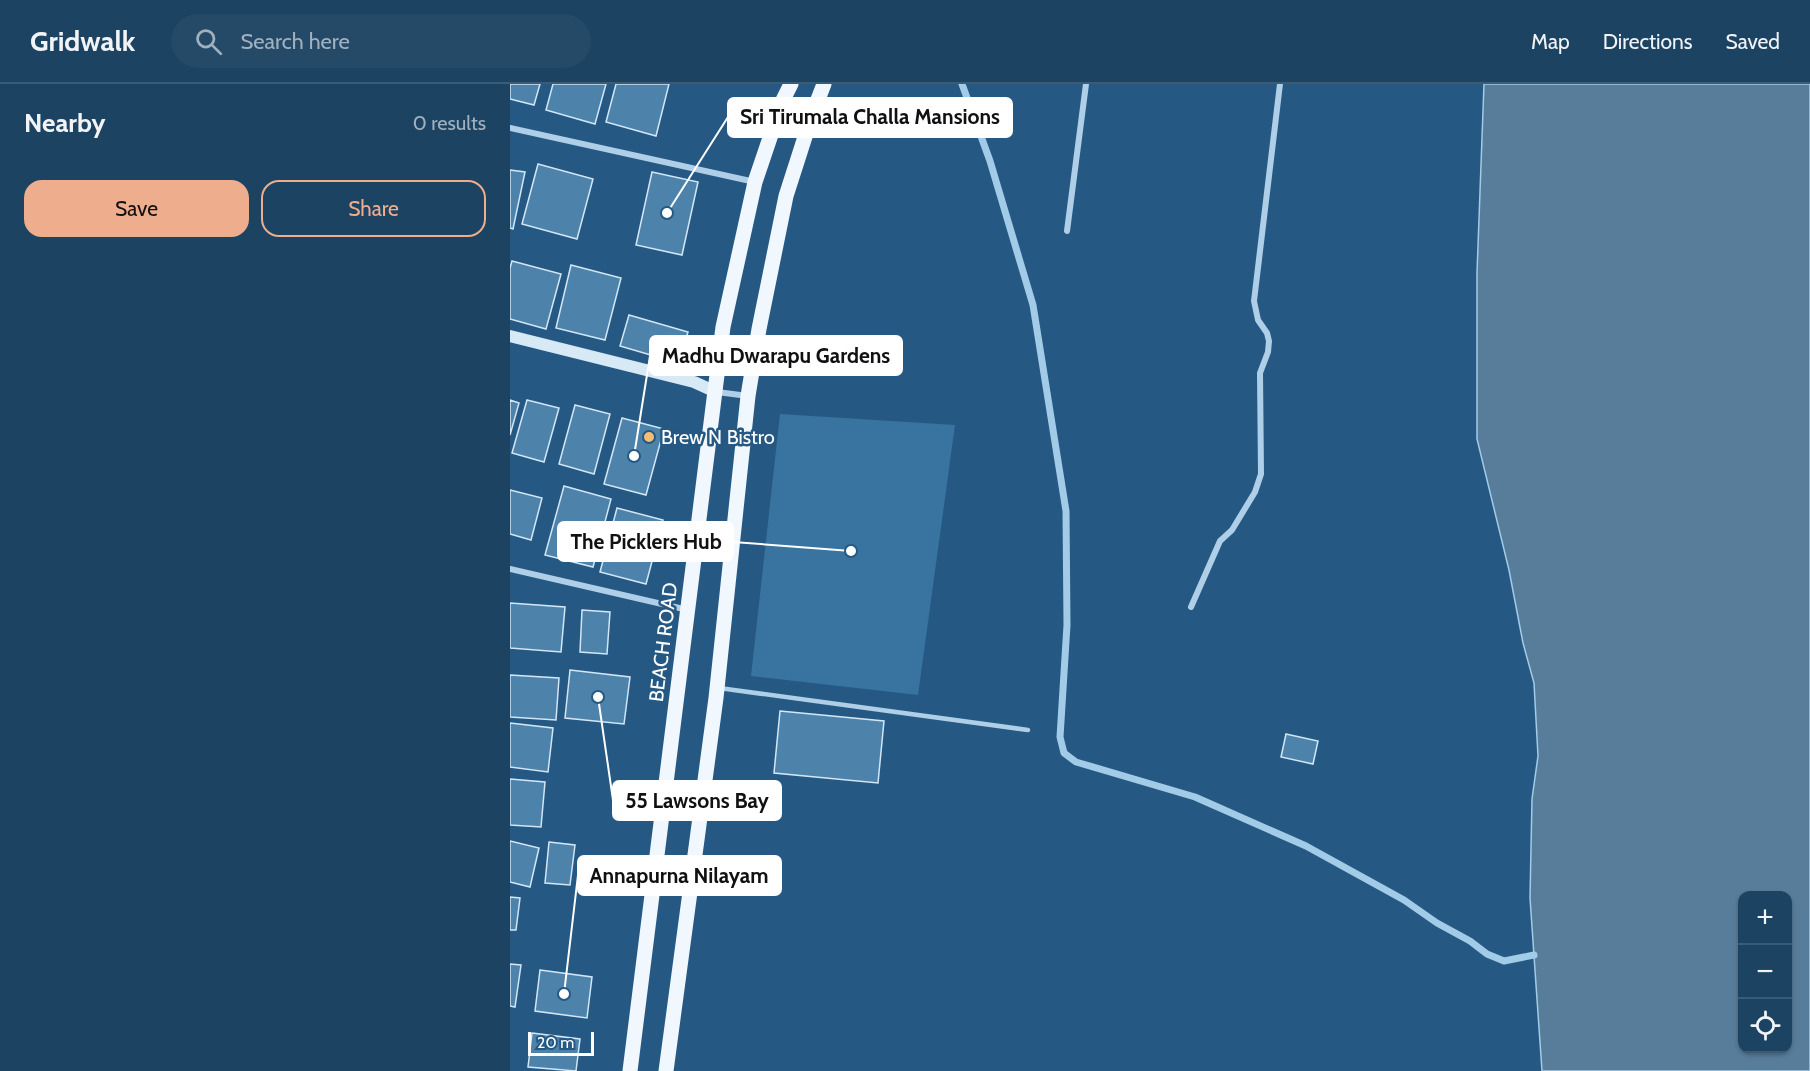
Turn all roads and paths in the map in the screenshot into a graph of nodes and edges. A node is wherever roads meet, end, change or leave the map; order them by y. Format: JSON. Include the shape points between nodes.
{"nodes":[{"id":1,"x":791,"y":84,"type":"edge"},
{"id":2,"x":824,"y":84,"type":"edge"},
{"id":3,"x":1086,"y":84,"type":"edge"},
{"id":4,"x":1280,"y":84,"type":"edge"},
{"id":5,"x":510,"y":128,"type":"edge"},
{"id":6,"x":755,"y":182,"type":"junction"},
{"id":7,"x":1067,"y":231,"type":"dead end"},
{"id":8,"x":510,"y":336,"type":"edge"},
{"id":9,"x":716,"y":392,"type":"junction"},
{"id":10,"x":748,"y":396,"type":"junction"},
{"id":11,"x":510,"y":569,"type":"edge"},
{"id":12,"x":1191,"y":607,"type":"dead end"},
{"id":13,"x":688,"y":610,"type":"junction"},
{"id":14,"x":716,"y":687,"type":"junction"},
{"id":15,"x":1028,"y":730,"type":"dead end"},
{"id":16,"x":630,"y":1071,"type":"edge"},
{"id":17,"x":666,"y":1071,"type":"edge"}],
"edges":[{"from":1,"to":6,"type":"main road","name":"BEACH ROAD"},
{"from":2,"to":10,"type":"main road","via":[[786,196]]},
{"from":3,"to":7,"type":"street"},
{"from":4,"to":12,"type":"street","via":[[1254,301],[1269,341],[1260,373],[1262,474],[1232,530],[1220,541]]},
{"from":5,"to":6,"type":"street"},
{"from":6,"to":9,"type":"main road","name":"BEACH ROAD","via":[[723,327]]},
{"from":8,"to":9,"type":"street","via":[[694,382]]},
{"from":9,"to":10,"type":"street"},
{"from":9,"to":13,"type":"main road","name":"BEACH ROAD"},
{"from":10,"to":14,"type":"main road"},
{"from":11,"to":13,"type":"street"},
{"from":13,"to":16,"type":"main road","name":"BEACH ROAD"},
{"from":14,"to":15,"type":"lane"},
{"from":14,"to":17,"type":"main road"}]}
